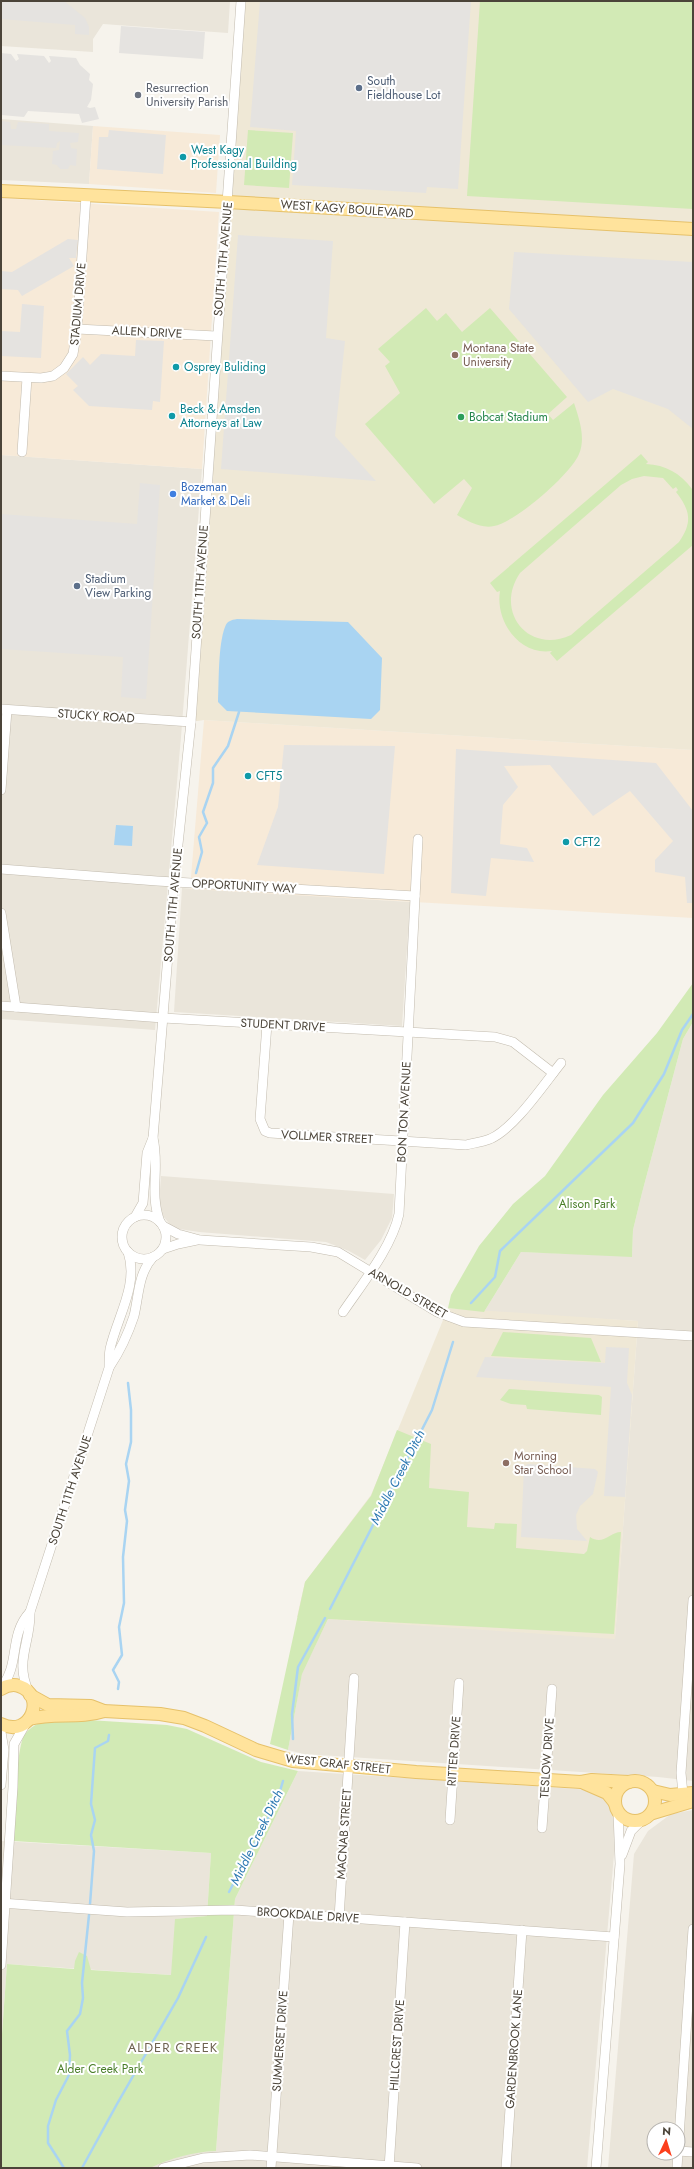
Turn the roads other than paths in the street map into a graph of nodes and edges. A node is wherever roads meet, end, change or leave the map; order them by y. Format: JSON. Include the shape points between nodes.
{"nodes":[{"id":1,"x":241,"y":1,"type":"edge"},
{"id":2,"x":1,"y":191,"type":"edge"},
{"id":3,"x":86,"y":196,"type":"junction"},
{"id":4,"x":228,"y":202,"type":"junction"},
{"id":5,"x":693,"y":229,"type":"edge"},
{"id":6,"x":77,"y":329,"type":"junction"},
{"id":7,"x":216,"y":336,"type":"junction"},
{"id":8,"x":1,"y":376,"type":"edge"},
{"id":9,"x":27,"y":378,"type":"junction"},
{"id":10,"x":22,"y":452,"type":"dead end"},
{"id":11,"x":4,"y":709,"type":"edge"},
{"id":12,"x":191,"y":722,"type":"junction"},
{"id":13,"x":1,"y":790,"type":"edge"},
{"id":14,"x":418,"y":839,"type":"dead end"},
{"id":15,"x":1,"y":869,"type":"edge"},
{"id":16,"x":174,"y":882,"type":"junction"},
{"id":17,"x":415,"y":896,"type":"junction"},
{"id":18,"x":1,"y":913,"type":"edge"},
{"id":19,"x":1,"y":1006,"type":"edge"},
{"id":20,"x":16,"y":1007,"type":"junction"},
{"id":21,"x":163,"y":1018,"type":"junction"},
{"id":22,"x":267,"y":1024,"type":"junction"},
{"id":23,"x":408,"y":1032,"type":"junction"},
{"id":24,"x":561,"y":1063,"type":"dead end"},
{"id":25,"x":553,"y":1073,"type":"junction"},
{"id":26,"x":153,"y":1138,"type":"junction"},
{"id":27,"x":403,"y":1141,"type":"junction"},
{"id":28,"x":135,"y":1217,"type":"junction"},
{"id":29,"x":161,"y":1224,"type":"junction"},
{"id":30,"x":200,"y":1240,"type":"junction"},
{"id":31,"x":162,"y":1250,"type":"junction"},
{"id":32,"x":128,"y":1252,"type":"junction"},
{"id":33,"x":153,"y":1257,"type":"junction"},
{"id":34,"x":370,"y":1272,"type":"junction"},
{"id":35,"x":344,"y":1312,"type":"dead end"},
{"id":36,"x":693,"y":1336,"type":"edge"},
{"id":37,"x":109,"y":1368,"type":"junction"},
{"id":38,"x":693,"y":1600,"type":"edge"},
{"id":39,"x":30,"y":1612,"type":"junction"},
{"id":40,"x":354,"y":1678,"type":"dead end"},
{"id":41,"x":459,"y":1683,"type":"dead end"},
{"id":42,"x":1,"y":1688,"type":"edge"},
{"id":43,"x":552,"y":1689,"type":"dead end"},
{"id":44,"x":30,"y":1694,"type":"junction"},
{"id":45,"x":104,"y":1711,"type":"junction"},
{"id":46,"x":28,"y":1721,"type":"junction"},
{"id":47,"x":1,"y":1724,"type":"edge"},
{"id":48,"x":1,"y":1732,"type":"edge"},
{"id":49,"x":348,"y":1767,"type":"junction"},
{"id":50,"x":453,"y":1775,"type":"junction"},
{"id":51,"x":546,"y":1780,"type":"junction"},
{"id":52,"x":581,"y":1782,"type":"junction"},
{"id":53,"x":629,"y":1782,"type":"junction"},
{"id":54,"x":1,"y":1785,"type":"edge"},
{"id":55,"x":653,"y":1791,"type":"junction"},
{"id":56,"x":690,"y":1796,"type":"edge"},
{"id":57,"x":617,"y":1808,"type":"junction"},
{"id":58,"x":653,"y":1812,"type":"junction"},
{"id":59,"x":450,"y":1820,"type":"dead end"},
{"id":60,"x":641,"y":1821,"type":"junction"},
{"id":61,"x":542,"y":1828,"type":"dead end"},
{"id":62,"x":620,"y":1864,"type":"junction"},
{"id":63,"x":3,"y":1903,"type":"edge"},
{"id":64,"x":289,"y":1914,"type":"junction"},
{"id":65,"x":339,"y":1918,"type":"junction"},
{"id":66,"x":405,"y":1922,"type":"junction"},
{"id":67,"x":693,"y":1929,"type":"edge"},
{"id":68,"x":522,"y":1930,"type":"junction"},
{"id":69,"x":614,"y":1937,"type":"junction"},
{"id":70,"x":1,"y":1965,"type":"edge"},
{"id":71,"x":691,"y":2005,"type":"edge"},
{"id":72,"x":681,"y":2121,"type":"edge"},
{"id":73,"x":272,"y":2157,"type":"junction"},
{"id":74,"x":389,"y":2167,"type":"edge"},
{"id":75,"x":163,"y":2168,"type":"edge"},
{"id":76,"x":271,"y":2168,"type":"edge"},
{"id":77,"x":417,"y":2168,"type":"edge"},
{"id":78,"x":506,"y":2168,"type":"edge"},
{"id":79,"x":596,"y":2168,"type":"edge"}],
"edges":[{"from":1,"to":4,"type":"street","name":"SOUTH 11TH AVENUE"},
{"from":2,"to":3,"type":"main road","name":"WEST KAGY BOULEVARD"},
{"from":3,"to":4,"type":"main road","name":"WEST KAGY BOULEVARD"},
{"from":3,"to":6,"type":"street","name":"STADIUM DRIVE"},
{"from":4,"to":5,"type":"main road","name":"WEST KAGY BOULEVARD"},
{"from":4,"to":7,"type":"street","name":"SOUTH 11TH AVENUE"},
{"from":6,"to":7,"type":"street","name":"ALLEN DRIVE"},
{"from":6,"to":9,"type":"street","name":"STADIUM DRIVE","via":[[73,354],[64,368],[47,378]]},
{"from":7,"to":12,"type":"street","name":"SOUTH 11TH AVENUE"},
{"from":8,"to":9,"type":"street","name":"STADIUM DRIVE"},
{"from":9,"to":10,"type":"street"},
{"from":11,"to":12,"type":"street","name":"STUCKY ROAD"},
{"from":11,"to":13,"type":"street"},
{"from":12,"to":16,"type":"street","name":"SOUTH 11TH AVENUE"},
{"from":14,"to":17,"type":"street","name":"BON TON AVENUE"},
{"from":15,"to":16,"type":"street","name":"OPPORTUNITY WAY"},
{"from":16,"to":17,"type":"street","name":"OPPORTUNITY WAY"},
{"from":16,"to":21,"type":"street","name":"SOUTH 11TH AVENUE"},
{"from":17,"to":23,"type":"street","name":"BON TON AVENUE"},
{"from":18,"to":20,"type":"street"},
{"from":19,"to":20,"type":"street","name":"STUDENT DRIVE"},
{"from":20,"to":21,"type":"street","name":"STUDENT DRIVE"},
{"from":21,"to":22,"type":"street","name":"STUDENT DRIVE"},
{"from":21,"to":26,"type":"street","name":"SOUTH 11TH AVENUE"},
{"from":22,"to":23,"type":"street","name":"STUDENT DRIVE"},
{"from":22,"to":27,"type":"street","name":"VOLLMER STREET","via":[[260,1119],[265,1131]]},
{"from":23,"to":25,"type":"street","name":"STUDENT DRIVE","via":[[505,1039],[523,1048]]},
{"from":23,"to":27,"type":"street","name":"BON TON AVENUE"},
{"from":24,"to":25,"type":"street"},
{"from":25,"to":27,"type":"street","via":[[510,1125],[490,1139],[466,1145]]},
{"from":26,"to":28,"type":"street","name":"SOUTH 11TH AVENUE","via":[[147,1153],[143,1203]]},
{"from":26,"to":29,"type":"street","name":"SOUTH 11TH AVENUE","via":[[157,1154],[154,1205]]},
{"from":27,"to":34,"type":"street","name":"BON TON AVENUE","via":[[396,1226]]},
{"from":28,"to":29,"type":"street","via":[[151,1216]]},
{"from":28,"to":32,"type":"street","via":[[123,1232],[123,1244]]},
{"from":29,"to":30,"type":"street","name":"ARNOLD STREET","via":[[178,1234]]},
{"from":29,"to":31,"type":"street","via":[[166,1238]]},
{"from":30,"to":31,"type":"street","name":"ARNOLD STREET"},
{"from":30,"to":34,"type":"street","name":"ARNOLD STREET","via":[[326,1249],[338,1252]]},
{"from":31,"to":33,"type":"street"},
{"from":32,"to":33,"type":"street","via":[[143,1259]]},
{"from":32,"to":37,"type":"street","name":"SOUTH 11TH AVENUE","via":[[132,1264],[131,1281],[110,1350]]},
{"from":33,"to":37,"type":"street","name":"SOUTH 11TH AVENUE","via":[[143,1271],[134,1315]]},
{"from":34,"to":35,"type":"street","name":"BON TON AVENUE"},
{"from":34,"to":36,"type":"street","name":"ARNOLD STREET","via":[[436,1312],[464,1322]]},
{"from":37,"to":39,"type":"street","name":"SOUTH 11TH AVENUE"},
{"from":38,"to":56,"type":"street","via":[[681,1774]]},
{"from":39,"to":42,"type":"street","name":"SOUTH 11TH AVENUE","via":[[21,1621],[12,1670]]},
{"from":39,"to":44,"type":"street","name":"SOUTH 11TH AVENUE","via":[[30,1625],[24,1643],[22,1663],[24,1683]]},
{"from":40,"to":49,"type":"street","name":"MACNAB STREET"},
{"from":41,"to":50,"type":"street","name":"RITTER DRIVE"},
{"from":42,"to":44,"type":"main road","name":"WEST GRAF STREET","via":[[17,1686]]},
{"from":43,"to":51,"type":"street","name":"TESLOW DRIVE"},
{"from":44,"to":45,"type":"main road","name":"WEST GRAF STREET","via":[[48,1705],[91,1706]]},
{"from":44,"to":46,"type":"main road","via":[[34,1704]]},
{"from":45,"to":46,"type":"main road","name":"WEST GRAF STREET","via":[[89,1716],[56,1714]]},
{"from":45,"to":49,"type":"main road","name":"WEST GRAF STREET","via":[[184,1718],[274,1756]]},
{"from":46,"to":47,"type":"main road","name":"WEST GRAF STREET","via":[[14,1727]]},
{"from":46,"to":63,"type":"street","via":[[14,1744]]},
{"from":48,"to":54,"type":"street","via":[[4,1750]]},
{"from":49,"to":50,"type":"main road","name":"WEST GRAF STREET"},
{"from":49,"to":65,"type":"street","name":"MACNAB STREET"},
{"from":50,"to":51,"type":"main road","name":"WEST GRAF STREET"},
{"from":50,"to":59,"type":"street","name":"RITTER DRIVE"},
{"from":51,"to":52,"type":"main road","name":"WEST GRAF STREET"},
{"from":51,"to":61,"type":"street","name":"TESLOW DRIVE"},
{"from":52,"to":53,"type":"main road","name":"WEST GRAF STREET"},
{"from":52,"to":57,"type":"main road","name":"WEST GRAF STREET","via":[[607,1793]]},
{"from":53,"to":55,"type":"main road","via":[[645,1783]]},
{"from":53,"to":57,"type":"main road","via":[[617,1792]]},
{"from":55,"to":56,"type":"main road","via":[[664,1795]]},
{"from":55,"to":58,"type":"main road","via":[[656,1802]]},
{"from":56,"to":58,"type":"main road"},
{"from":57,"to":60,"type":"main road","via":[[626,1819]]},
{"from":57,"to":62,"type":"street"},
{"from":58,"to":60,"type":"main road"},
{"from":60,"to":62,"type":"street","via":[[628,1838]]},
{"from":62,"to":69,"type":"street"},
{"from":63,"to":64,"type":"street","name":"BROOKDALE DRIVE","via":[[127,1912],[200,1910]]},
{"from":63,"to":70,"type":"street"},
{"from":64,"to":65,"type":"street","name":"BROOKDALE DRIVE"},
{"from":64,"to":73,"type":"street","name":"SUMMERSET DRIVE"},
{"from":65,"to":66,"type":"street","name":"BROOKDALE DRIVE"},
{"from":66,"to":68,"type":"street","name":"BROOKDALE DRIVE"},
{"from":66,"to":74,"type":"street","name":"HILLCREST DRIVE"},
{"from":67,"to":71,"type":"street"},
{"from":68,"to":69,"type":"street","name":"BROOKDALE DRIVE"},
{"from":68,"to":78,"type":"street","name":"GARDENBROOK LANE"},
{"from":69,"to":79,"type":"street"},
{"from":71,"to":72,"type":"street"},
{"from":73,"to":74,"type":"street"},
{"from":73,"to":75,"type":"street","via":[[203,2158]]},
{"from":73,"to":76,"type":"street","name":"SUMMERSET DRIVE"},
{"from":74,"to":77,"type":"street"}]}
